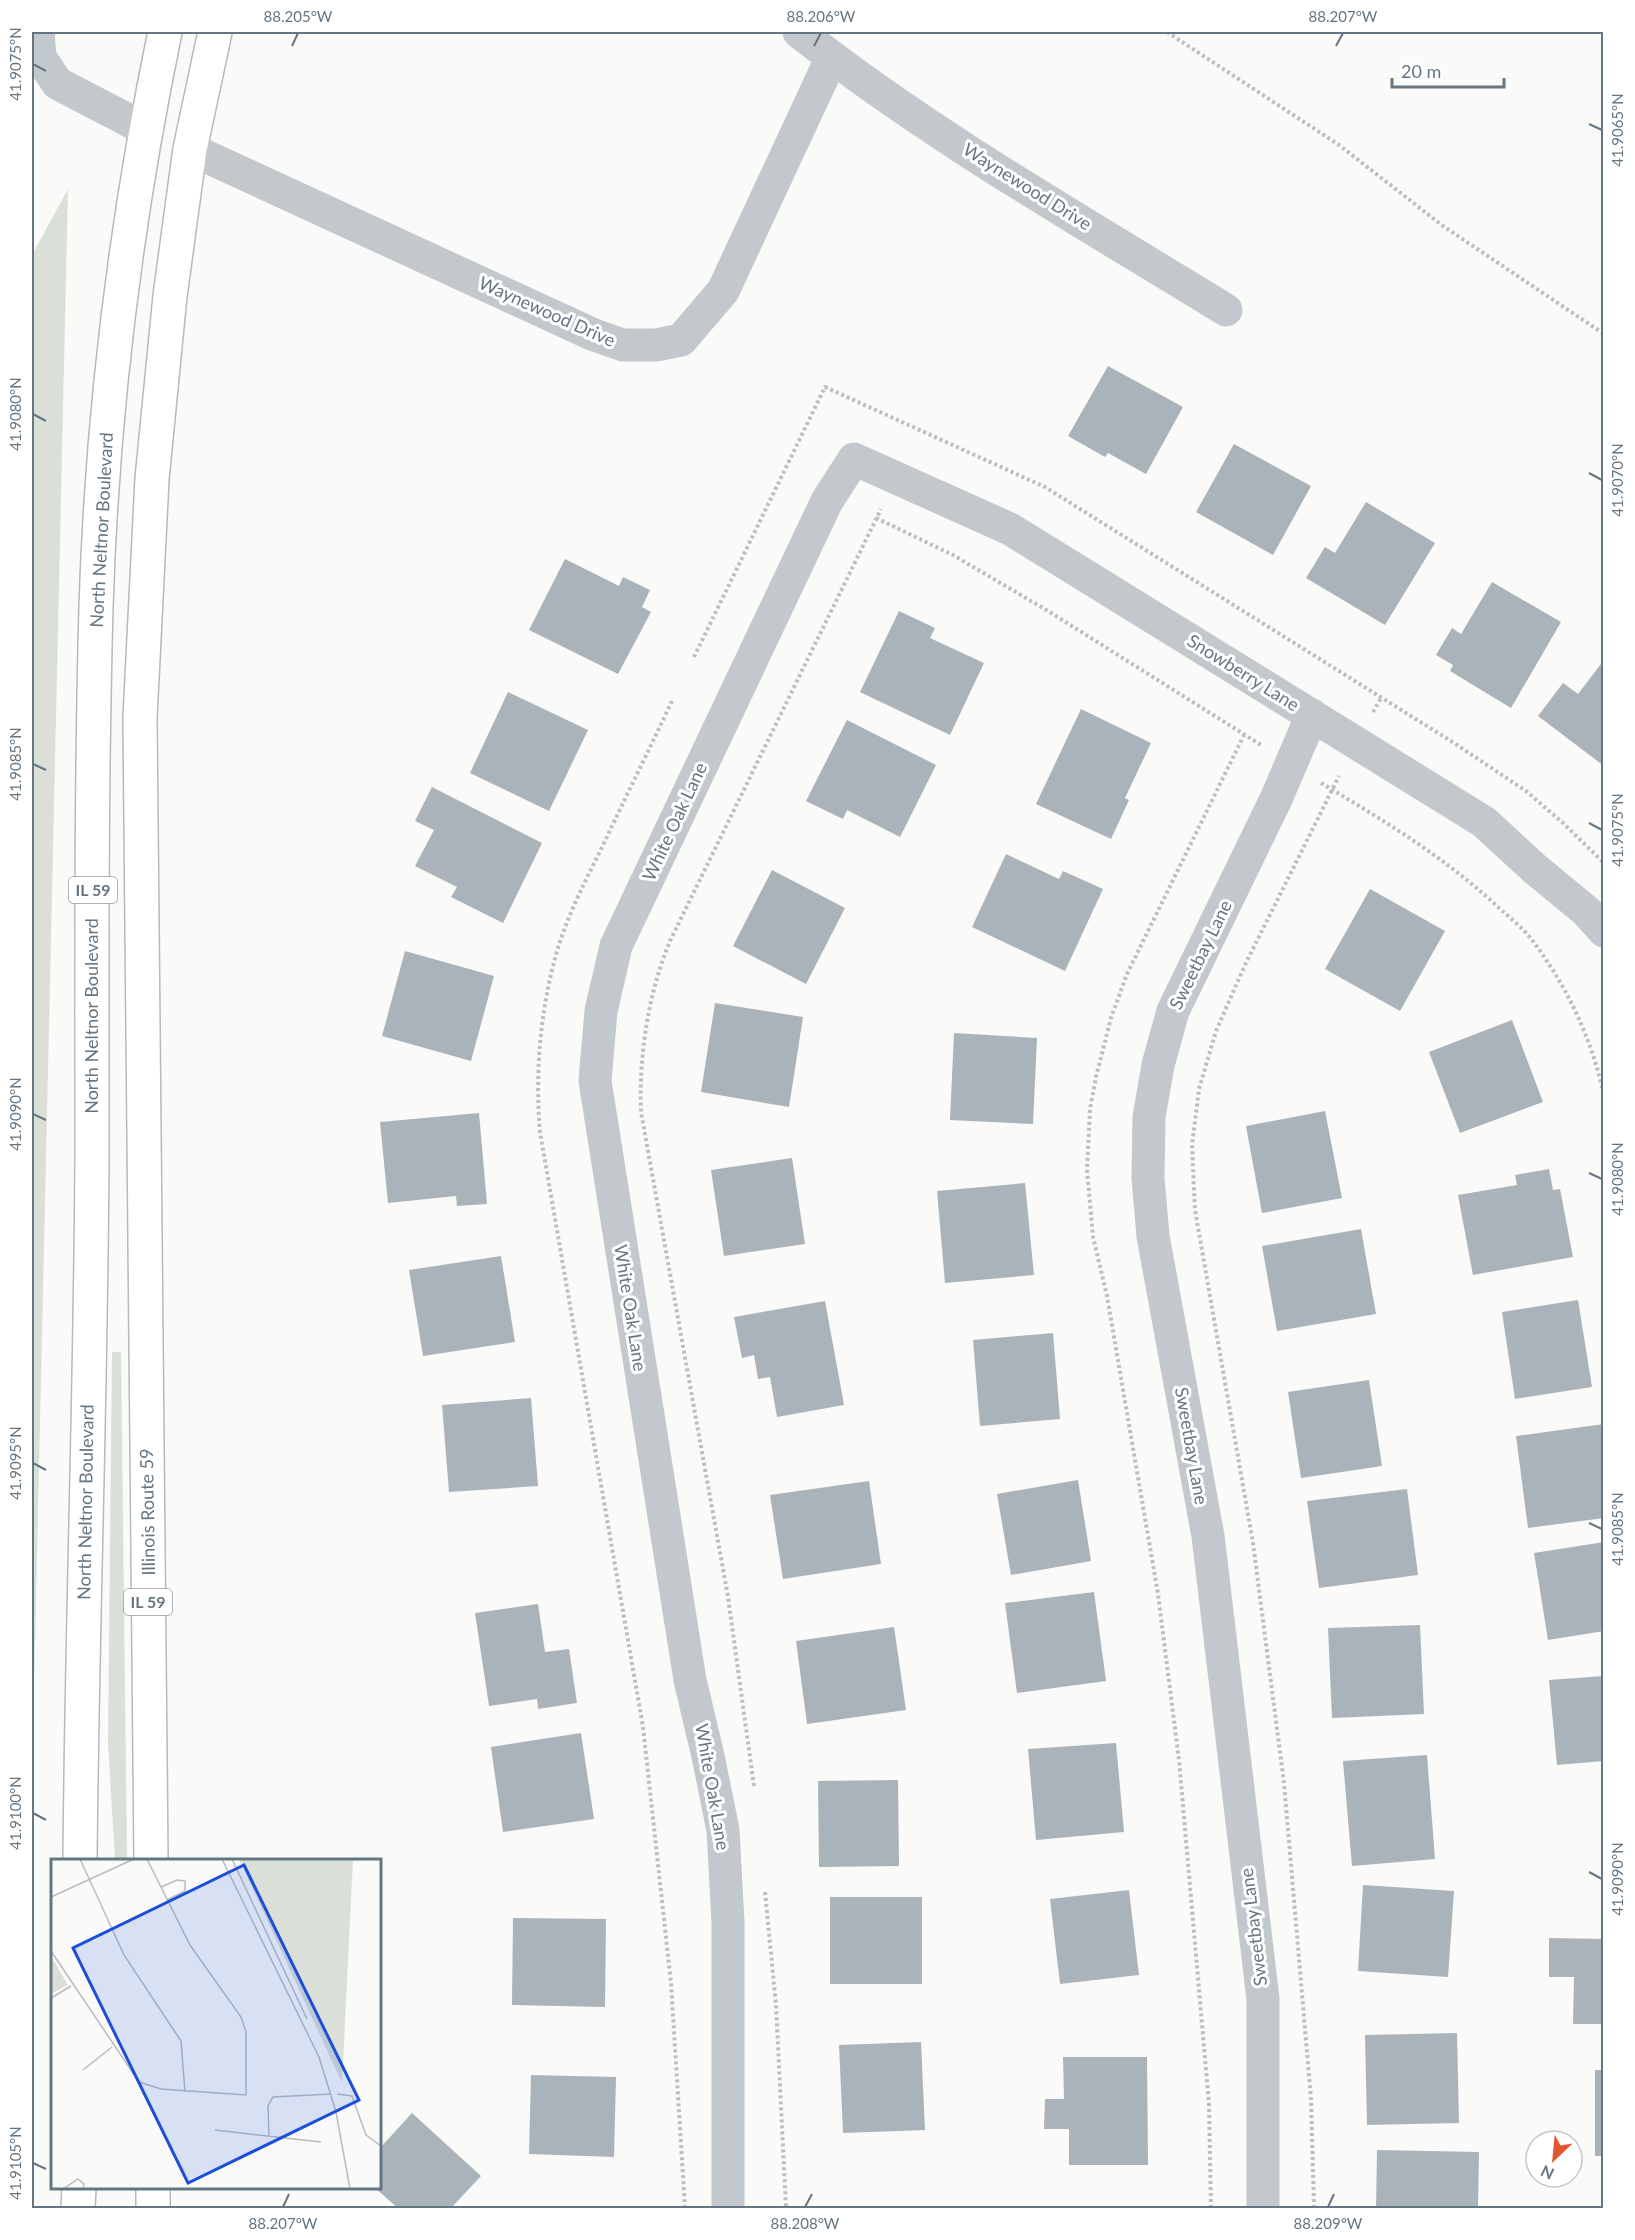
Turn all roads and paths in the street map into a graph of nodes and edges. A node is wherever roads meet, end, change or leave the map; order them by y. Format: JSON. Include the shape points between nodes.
{"nodes":[{"id":1,"x":38,"y":32,"type":"edge"},
{"id":2,"x":165,"y":32,"type":"edge"},
{"id":3,"x":215,"y":32,"type":"edge"},
{"id":4,"x":799,"y":32,"type":"edge"},
{"id":5,"x":1167,"y":32,"type":"edge"},
{"id":6,"x":832,"y":57,"type":"junction"},
{"id":7,"x":147,"y":130,"type":"junction"},
{"id":8,"x":190,"y":149,"type":"junction"},
{"id":9,"x":1226,"y":310,"type":"dead end"},
{"id":10,"x":1604,"y":334,"type":"edge"},
{"id":11,"x":854,"y":459,"type":"joint"},
{"id":12,"x":896,"y":478,"type":"junction"},
{"id":13,"x":876,"y":518,"type":"junction"},
{"id":14,"x":1312,"y":715,"type":"junction"},
{"id":15,"x":1264,"y":747,"type":"dead end"},
{"id":16,"x":1341,"y":772,"type":"dead end"},
{"id":17,"x":1332,"y":790,"type":"junction"},
{"id":18,"x":1604,"y":931,"type":"edge"},
{"id":19,"x":1604,"y":1096,"type":"edge"},
{"id":20,"x":755,"y":1797,"type":"dead end"},
{"id":21,"x":80,"y":1859,"type":"edge"},
{"id":22,"x":151,"y":1859,"type":"edge"},
{"id":23,"x":765,"y":1889,"type":"dead end"},
{"id":24,"x":78,"y":2189,"type":"edge"},
{"id":25,"x":153,"y":2189,"type":"edge"},
{"id":26,"x":78,"y":2208,"type":"edge"},
{"id":27,"x":153,"y":2208,"type":"edge"},
{"id":28,"x":728,"y":2208,"type":"edge"},
{"id":29,"x":786,"y":2208,"type":"edge"},
{"id":30,"x":1263,"y":2208,"type":"edge"},
{"id":31,"x":1314,"y":2208,"type":"edge"}],
"edges":[{"from":1,"to":7,"type":"street","via":[[40,57],[57,83]]},
{"from":2,"to":7,"type":"main road","name":"North Neltnor Boulevard","number":"IL 59"},
{"from":3,"to":8,"type":"main road","number":"IL 59"},
{"from":4,"to":6,"type":"street","name":"Waynewood Drive"},
{"from":5,"to":10,"type":"path","via":[[1339,145],[1443,226]]},
{"from":6,"to":8,"type":"street","name":"Waynewood Drive","via":[[723,291],[681,340],[656,345],[623,345],[594,335]]},
{"from":6,"to":9,"type":"street","name":"Waynewood Drive","via":[[902,108]]},
{"from":7,"to":8,"type":"main road"},
{"from":7,"to":21,"type":"main road","name":"North Neltnor Boulevard","number":"IL 59","via":[[114,356],[96,604],[92,1217]]},
{"from":8,"to":22,"type":"main road","name":"Illinois Route 59","number":"IL 59","via":[[158,414],[140,718]]},
{"from":11,"to":12,"type":"street","name":"Snowberry Lane"},
{"from":11,"to":28,"type":"street","name":"White Oak Lane","via":[[827,501],[616,946],[601,1011],[595,1081],[690,1680],[723,1830],[728,1922]]},
{"from":12,"to":13,"type":"path"},
{"from":12,"to":14,"type":"street","name":"Snowberry Lane","via":[[1010,529]]},
{"from":13,"to":15,"type":"path","via":[[953,555],[1048,611]]},
{"from":13,"to":20,"type":"path","via":[[670,941],[661,963],[643,1049],[641,1112],[728,1597]]},
{"from":14,"to":18,"type":"street","name":"Snowberry Lane","via":[[1484,822]]},
{"from":14,"to":30,"type":"street","name":"Sweetbay Lane","via":[[1276,799],[1173,1011],[1149,1117],[1148,1178],[1153,1236],[1208,1536],[1263,1999]]},
{"from":16,"to":17,"type":"path"},
{"from":17,"to":19,"type":"path","via":[[1445,862],[1531,938],[1579,1016]]},
{"from":17,"to":31,"type":"path","via":[[1216,1031],[1199,1089],[1192,1145],[1195,1210],[1253,1543],[1284,1784],[1311,2099]]},
{"from":23,"to":29,"type":"path","via":[[776,2005]]},
{"from":24,"to":26,"type":"main road"},
{"from":25,"to":27,"type":"main road"}]}
